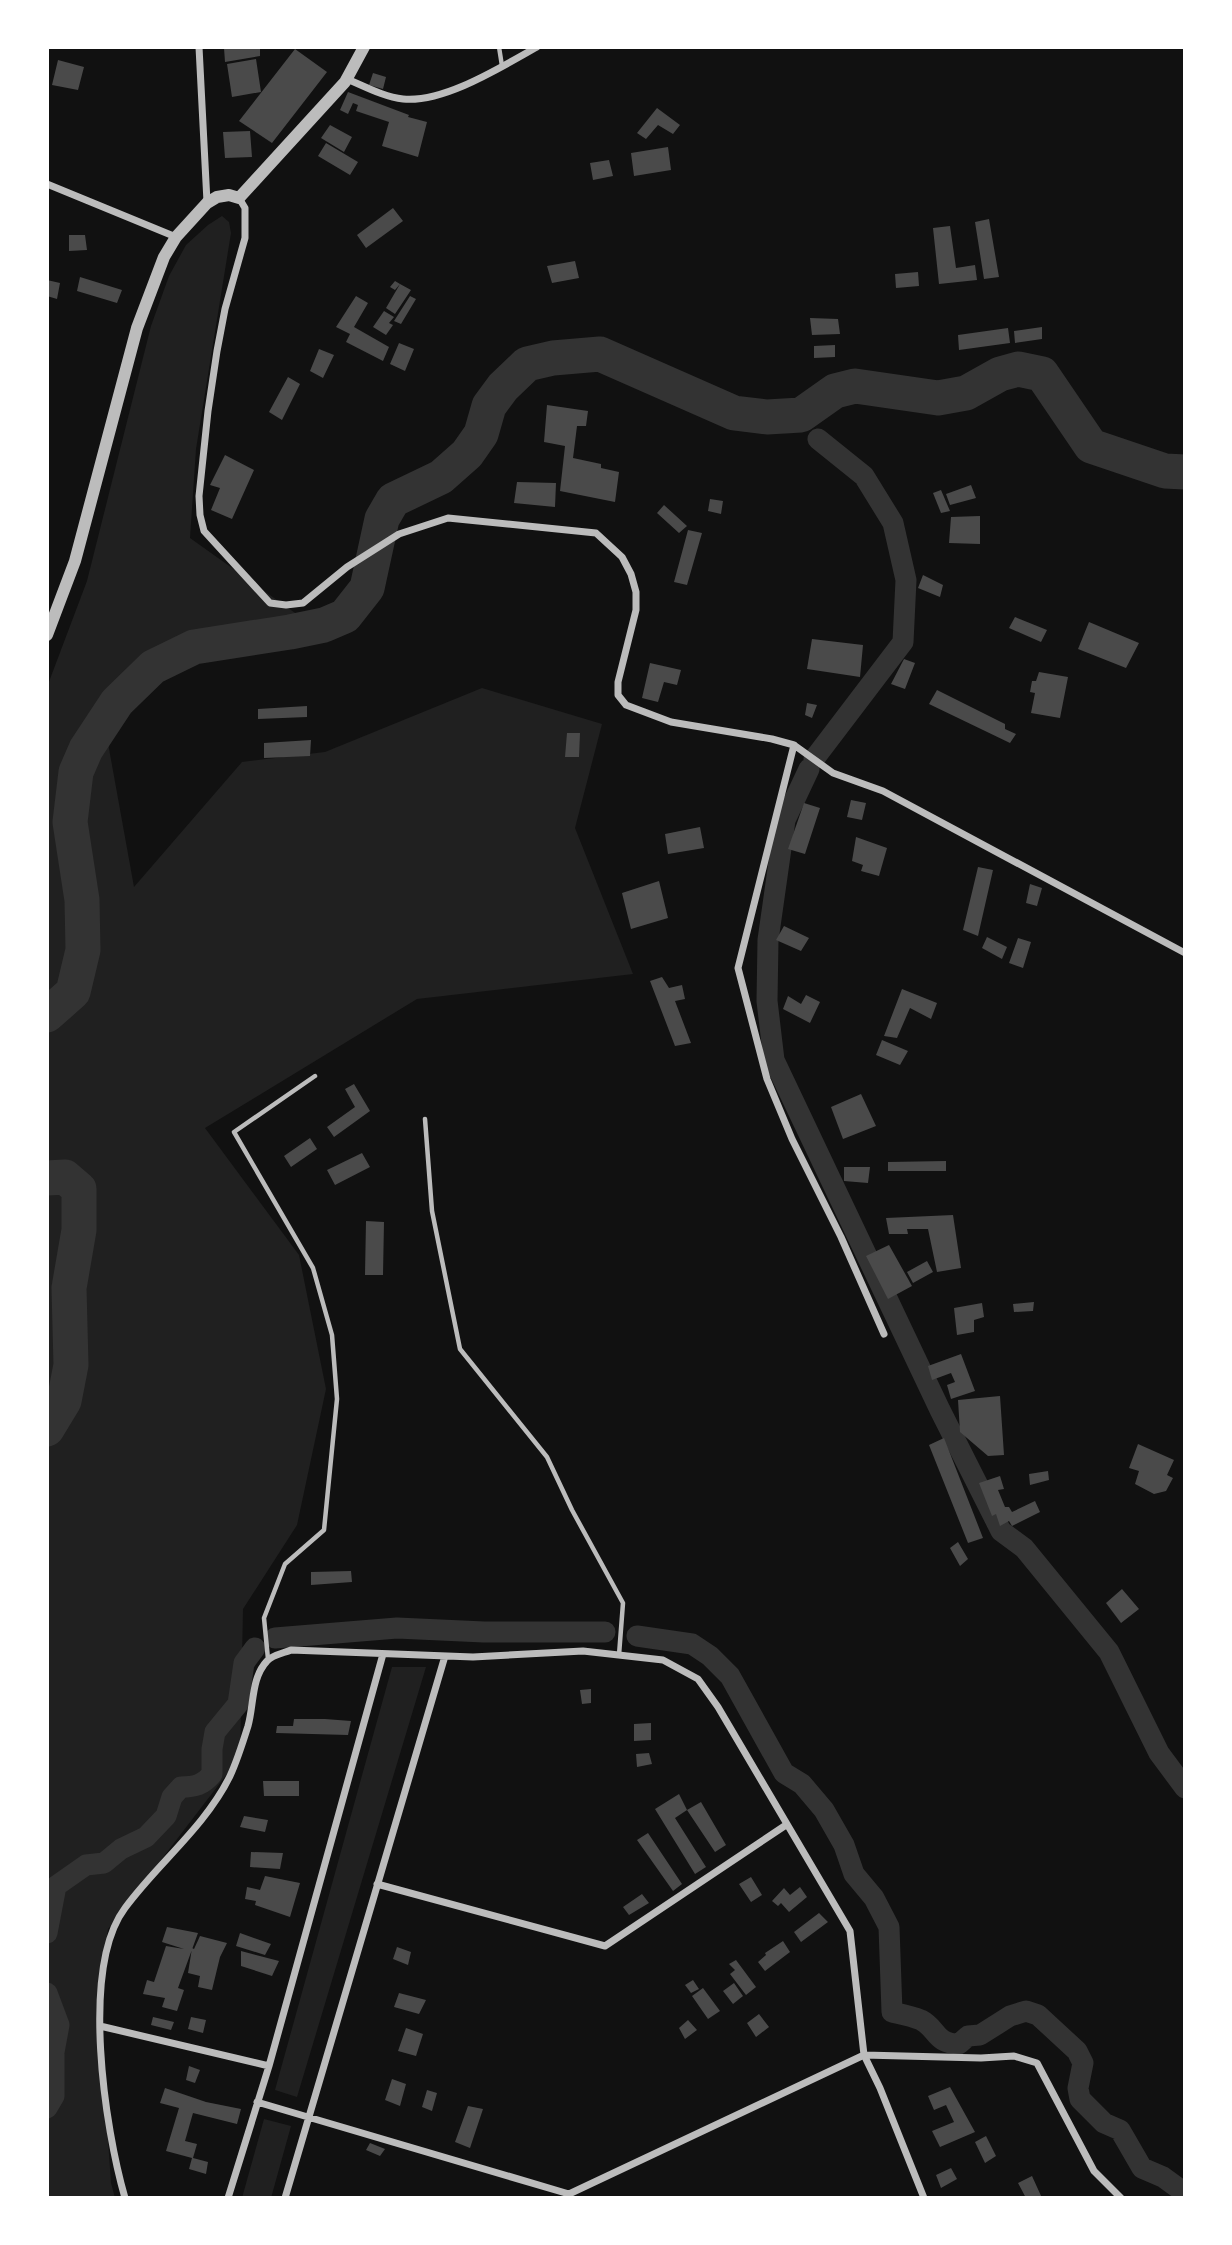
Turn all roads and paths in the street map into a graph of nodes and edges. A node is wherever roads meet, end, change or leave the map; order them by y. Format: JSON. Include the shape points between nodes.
{"nodes":[{"id":1,"x":199,"y":47,"type":"edge"},
{"id":2,"x":363,"y":47,"type":"edge"},
{"id":3,"x":499,"y":47,"type":"edge"},
{"id":4,"x":537,"y":47,"type":"edge"},
{"id":5,"x":502,"y":66,"type":"junction"},
{"id":6,"x":347,"y":79,"type":"junction"},
{"id":7,"x":47,"y":184,"type":"edge"},
{"id":8,"x":239,"y":198,"type":"junction"},
{"id":9,"x":208,"y":203,"type":"junction"},
{"id":10,"x":176,"y":237,"type":"junction"},
{"id":11,"x":47,"y":635,"type":"edge"},
{"id":12,"x":794,"y":745,"type":"junction"},
{"id":13,"x":1185,"y":953,"type":"edge"},
{"id":14,"x":315,"y":1076,"type":"dead end"},
{"id":15,"x":425,"y":1119,"type":"dead end"},
{"id":16,"x":884,"y":1334,"type":"dead end"},
{"id":17,"x":383,"y":1654,"type":"junction"},
{"id":18,"x":444,"y":1656,"type":"junction"},
{"id":19,"x":618,"y":1656,"type":"junction"},
{"id":20,"x":268,"y":1659,"type":"junction"},
{"id":21,"x":786,"y":1825,"type":"junction"},
{"id":22,"x":377,"y":1884,"type":"junction"},
{"id":23,"x":100,"y":2026,"type":"junction"},
{"id":24,"x":864,"y":2055,"type":"junction"},
{"id":25,"x":269,"y":2066,"type":"junction"},
{"id":26,"x":257,"y":2102,"type":"junction"},
{"id":27,"x":308,"y":2118,"type":"junction"},
{"id":28,"x":569,"y":2196,"type":"edge"},
{"id":29,"x":125,"y":2198,"type":"edge"},
{"id":30,"x":228,"y":2198,"type":"edge"},
{"id":31,"x":285,"y":2198,"type":"edge"},
{"id":32,"x":923,"y":2198,"type":"edge"},
{"id":33,"x":1121,"y":2198,"type":"edge"}],
"edges":[{"from":1,"to":9,"type":"street"},
{"from":2,"to":6,"type":"street"},
{"from":3,"to":5,"type":"lane"},
{"from":4,"to":5,"type":"street"},
{"from":5,"to":6,"type":"street","via":[[419,99],[390,96]]},
{"from":6,"to":8,"type":"street"},
{"from":7,"to":10,"type":"street"},
{"from":8,"to":9,"type":"street","via":[[229,195]]},
{"from":8,"to":12,"type":"street","via":[[245,208],[245,238],[221,330],[199,496],[204,531],[270,603],[303,603],[347,566],[399,534],[448,518],[596,533],[622,557],[636,592],[636,610],[618,682],[618,695],[625,705],[670,722]]},
{"from":9,"to":10,"type":"street"},
{"from":10,"to":11,"type":"street","via":[[137,328],[75,561]]},
{"from":12,"to":13,"type":"street","via":[[833,773],[883,791]]},
{"from":12,"to":16,"type":"street","via":[[738,968],[767,1079]]},
{"from":14,"to":20,"type":"lane","via":[[234,1132],[313,1268],[332,1335],[337,1399],[324,1530],[285,1563],[264,1618]]},
{"from":15,"to":19,"type":"lane","via":[[432,1211],[460,1349],[547,1457],[623,1603]]},
{"from":17,"to":18,"type":"street"},
{"from":17,"to":20,"type":"street","via":[[291,1650]]},
{"from":17,"to":25,"type":"street"},
{"from":18,"to":19,"type":"street","via":[[583,1651]]},
{"from":18,"to":22,"type":"street"},
{"from":19,"to":21,"type":"street","via":[[663,1660],[698,1679]]},
{"from":20,"to":23,"type":"street","via":[[257,1677],[248,1725],[230,1776],[204,1816],[123,1911],[104,1953]]},
{"from":21,"to":22,"type":"street","via":[[605,1946]]},
{"from":21,"to":24,"type":"street","via":[[850,1931]]},
{"from":22,"to":27,"type":"street"},
{"from":23,"to":25,"type":"street"},
{"from":23,"to":29,"type":"street","via":[[106,2107]]},
{"from":24,"to":28,"type":"street"},
{"from":24,"to":32,"type":"street"},
{"from":24,"to":33,"type":"street","via":[[1014,2056],[1037,2063],[1094,2171]]},
{"from":25,"to":26,"type":"street"},
{"from":26,"to":27,"type":"street"},
{"from":26,"to":30,"type":"street"},
{"from":27,"to":28,"type":"street"},
{"from":27,"to":31,"type":"street"}]}
